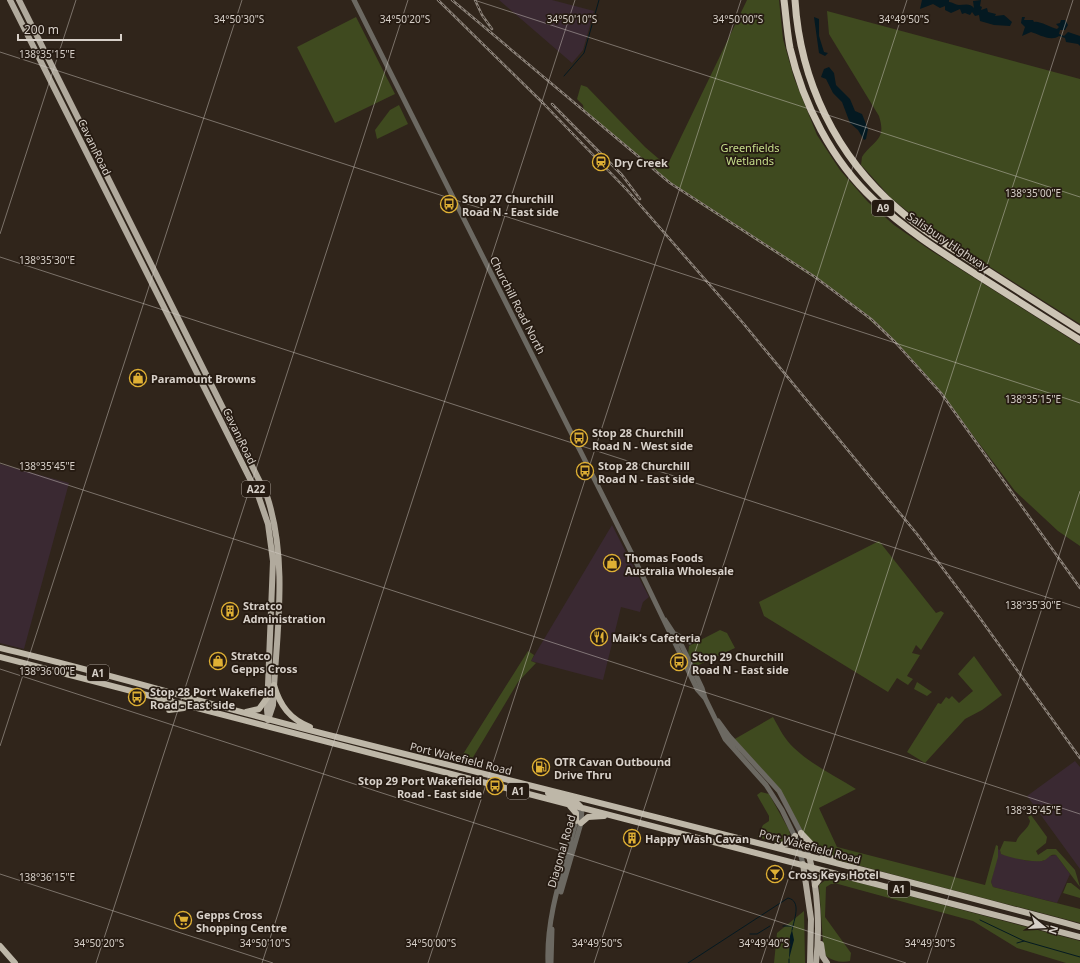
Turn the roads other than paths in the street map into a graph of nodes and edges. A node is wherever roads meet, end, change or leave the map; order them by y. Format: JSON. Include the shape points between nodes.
{"nodes":[{"id":1,"x":10,"y":0,"type":"edge"},
{"id":2,"x":20,"y":0,"type":"edge"},
{"id":3,"x":354,"y":0,"type":"edge"},
{"id":4,"x":784,"y":0,"type":"edge"},
{"id":5,"x":795,"y":0,"type":"edge"},
{"id":6,"x":1080,"y":330,"type":"edge"},
{"id":7,"x":1080,"y":340,"type":"edge"},
{"id":8,"x":216,"y":409,"type":"junction"},
{"id":9,"x":227,"y":414,"type":"junction"},
{"id":10,"x":250,"y":459,"type":"junction"},
{"id":11,"x":243,"y":463,"type":"junction"},
{"id":12,"x":665,"y":620,"type":"junction"},
{"id":13,"x":674,"y":633,"type":"junction"},
{"id":14,"x":690,"y":642,"type":"dead end"},
{"id":15,"x":0,"y":648,"type":"edge"},
{"id":16,"x":26,"y":654,"type":"junction"},
{"id":17,"x":0,"y":657,"type":"edge"},
{"id":18,"x":14,"y":660,"type":"junction"},
{"id":19,"x":39,"y":667,"type":"junction"},
{"id":20,"x":145,"y":685,"type":"junction"},
{"id":21,"x":274,"y":685,"type":"junction"},
{"id":22,"x":267,"y":698,"type":"junction"},
{"id":23,"x":704,"y":698,"type":"junction"},
{"id":24,"x":171,"y":701,"type":"junction"},
{"id":25,"x":196,"y":709,"type":"junction"},
{"id":26,"x":169,"y":710,"type":"dead end"},
{"id":27,"x":245,"y":712,"type":"junction"},
{"id":28,"x":713,"y":715,"type":"junction"},
{"id":29,"x":231,"y":718,"type":"junction"},
{"id":30,"x":268,"y":720,"type":"junction"},
{"id":31,"x":292,"y":732,"type":"junction"},
{"id":32,"x":344,"y":739,"type":"junction"},
{"id":33,"x":398,"y":752,"type":"junction"},
{"id":34,"x":412,"y":763,"type":"junction"},
{"id":35,"x":773,"y":784,"type":"junction"},
{"id":36,"x":528,"y":785,"type":"junction"},
{"id":37,"x":766,"y":785,"type":"junction"},
{"id":38,"x":569,"y":805,"type":"junction"},
{"id":39,"x":612,"y":806,"type":"junction"},
{"id":40,"x":582,"y":808,"type":"junction"},
{"id":41,"x":625,"y":818,"type":"junction"},
{"id":42,"x":670,"y":820,"type":"junction"},
{"id":43,"x":578,"y":822,"type":"junction"},
{"id":44,"x":710,"y":830,"type":"junction"},
{"id":45,"x":678,"y":832,"type":"junction"},
{"id":46,"x":798,"y":834,"type":"junction"},
{"id":47,"x":719,"y":842,"type":"junction"},
{"id":48,"x":772,"y":846,"type":"junction"},
{"id":49,"x":802,"y":854,"type":"junction"},
{"id":50,"x":809,"y":856,"type":"junction"},
{"id":51,"x":804,"y":864,"type":"junction"},
{"id":52,"x":812,"y":866,"type":"junction"},
{"id":53,"x":858,"y":868,"type":"junction"},
{"id":54,"x":843,"y":874,"type":"junction"},
{"id":55,"x":815,"y":885,"type":"junction"},
{"id":56,"x":816,"y":913,"type":"junction"},
{"id":57,"x":1080,"y":927,"type":"edge"},
{"id":58,"x":1080,"y":936,"type":"edge"},
{"id":59,"x":812,"y":944,"type":"junction"},
{"id":60,"x":0,"y":946,"type":"edge"},
{"id":61,"x":15,"y":963,"type":"edge"},
{"id":62,"x":548,"y":963,"type":"edge"},
{"id":63,"x":551,"y":963,"type":"edge"},
{"id":64,"x":810,"y":963,"type":"edge"},
{"id":65,"x":816,"y":963,"type":"edge"},
{"id":66,"x":827,"y":963,"type":"edge"}],
"edges":[{"from":1,"to":8,"type":"main road","name":"Cavan Road","number":"A22"},
{"from":2,"to":9,"type":"main road","name":"Cavan Road","number":"A22"},
{"from":3,"to":12,"type":"street","name":"Churchill Road North"},
{"from":4,"to":7,"type":"highway","name":"Salisbury Highway","number":"A9","via":[[790,46],[799,80],[828,141],[842,164],[861,186],[913,233]]},
{"from":5,"to":6,"type":"highway","name":"Salisbury Highway","number":"A9","via":[[803,56],[814,91],[828,123],[872,185],[898,210],[927,232]]},
{"from":8,"to":9,"type":"main road"},
{"from":8,"to":11,"type":"main road","name":"Cavan Road","number":"A22"},
{"from":9,"to":10,"type":"main road","name":"Cavan Road","number":"A22"},
{"from":10,"to":11,"type":"main road"},
{"from":10,"to":21,"type":"main road","name":"Cavan Road","number":"A22","via":[[271,506],[279,549]]},
{"from":11,"to":22,"type":"main road","name":"Cavan Road","number":"A22","via":[[263,507],[273,550]]},
{"from":12,"to":13,"type":"street","name":"Churchill Road North"},
{"from":12,"to":23,"type":"street","name":"Churchill Road North","via":[[697,689]]},
{"from":13,"to":14,"type":"street"},
{"from":13,"to":23,"type":"street","name":"Churchill Road North","via":[[702,688]]},
{"from":15,"to":16,"type":"highway","name":"Port Wakefield Road","number":"A1"},
{"from":16,"to":18,"type":"highway"},
{"from":16,"to":19,"type":"highway","via":[[29,661]]},
{"from":16,"to":20,"type":"highway","name":"Port Wakefield Road","number":"A1"},
{"from":17,"to":18,"type":"highway","name":"Port Wakefield Road","number":"A1"},
{"from":18,"to":19,"type":"highway","name":"Port Wakefield Road","number":"A1"},
{"from":19,"to":24,"type":"highway","name":"Port Wakefield Road","number":"A1"},
{"from":20,"to":24,"type":"highway","via":[[149,690],[169,696]]},
{"from":20,"to":27,"type":"highway","name":"Port Wakefield Road","number":"A1"},
{"from":21,"to":30,"type":"main road","name":"Cavan Road","via":[[272,712]]},
{"from":21,"to":32,"type":"highway","via":[[280,703],[292,718]]},
{"from":22,"to":27,"type":"highway","via":[[259,710]]},
{"from":22,"to":30,"type":"main road","name":"Cavan Road","number":"A22"},
{"from":23,"to":28,"type":"street","name":"Churchill Road North"},
{"from":24,"to":25,"type":"highway","name":"Port Wakefield Road","number":"A1"},
{"from":25,"to":26,"type":"highway","via":[[180,707]]},
{"from":25,"to":29,"type":"highway","name":"Port Wakefield Road","number":"A1"},
{"from":27,"to":30,"type":"highway","name":"Port Wakefield Road","number":"A1"},
{"from":28,"to":35,"type":"street","name":"Churchill Road North"},
{"from":28,"to":37,"type":"street","name":"Churchill Road North","via":[[725,739]]},
{"from":29,"to":30,"type":"highway"},
{"from":29,"to":31,"type":"highway","name":"Port Wakefield Road","number":"A1"},
{"from":30,"to":31,"type":"highway"},
{"from":30,"to":32,"type":"highway","name":"Port Wakefield Road","number":"A1"},
{"from":31,"to":34,"type":"highway","name":"Port Wakefield Road","number":"A1"},
{"from":32,"to":33,"type":"highway","name":"Port Wakefield Road","number":"A1"},
{"from":33,"to":34,"type":"highway","via":[[412,760]]},
{"from":33,"to":36,"type":"highway","name":"Port Wakefield Road","number":"A1"},
{"from":34,"to":38,"type":"highway","name":"Port Wakefield Road","number":"A1"},
{"from":35,"to":37,"type":"street"},
{"from":35,"to":46,"type":"street","name":"Churchill Road North","via":[[784,801]]},
{"from":36,"to":39,"type":"highway","name":"Port Wakefield Road","number":"A1"},
{"from":36,"to":40,"type":"highway","via":[[576,802]]},
{"from":37,"to":46,"type":"street","name":"Churchill Road North"},
{"from":38,"to":40,"type":"highway","name":"Port Wakefield Road","number":"A1"},
{"from":38,"to":43,"type":"highway","via":[[576,813]]},
{"from":39,"to":40,"type":"highway","via":[[587,805]]},
{"from":39,"to":42,"type":"highway","name":"Port Wakefield Road","number":"A1"},
{"from":40,"to":41,"type":"highway","name":"Port Wakefield Road","number":"A1"},
{"from":40,"to":43,"type":"street","name":"Diagonal Road"},
{"from":41,"to":43,"type":"highway","via":[[593,816]]},
{"from":41,"to":45,"type":"highway","name":"Port Wakefield Road","number":"A1"},
{"from":42,"to":44,"type":"highway","name":"Port Wakefield Road","number":"A1"},
{"from":42,"to":45,"type":"highway","via":[[668,826]]},
{"from":43,"to":62,"type":"street","name":"Diagonal Road","via":[[552,914],[548,938]]},
{"from":43,"to":63,"type":"street","name":"Diagonal Road","via":[[554,917]]},
{"from":44,"to":47,"type":"highway","via":[[719,838]]},
{"from":44,"to":48,"type":"highway","name":"Port Wakefield Road","number":"A1"},
{"from":45,"to":47,"type":"highway","name":"Port Wakefield Road","number":"A1"},
{"from":46,"to":48,"type":"highway","via":[[790,843]]},
{"from":46,"to":49,"type":"street","name":"Churchill Road North"},
{"from":46,"to":50,"type":"street","name":"Churchill Road North"},
{"from":46,"to":53,"type":"highway","via":[[822,854]]},
{"from":47,"to":51,"type":"highway","name":"Port Wakefield Road","number":"A1"},
{"from":48,"to":49,"type":"highway","name":"Port Wakefield Road","number":"A1"},
{"from":49,"to":50,"type":"highway","name":"Port Wakefield Road","number":"A1"},
{"from":49,"to":51,"type":"street","name":"Churchill Road North"},
{"from":50,"to":52,"type":"main road"},
{"from":50,"to":53,"type":"highway","name":"Port Wakefield Road","number":"A1"},
{"from":51,"to":52,"type":"highway","name":"Port Wakefield Road","number":"A1"},
{"from":51,"to":59,"type":"main road","via":[[810,901]]},
{"from":52,"to":54,"type":"highway","name":"Port Wakefield Road","number":"A1"},
{"from":52,"to":55,"type":"main road"},
{"from":53,"to":57,"type":"highway","name":"Port Wakefield Road","number":"A1"},
{"from":54,"to":55,"type":"highway","via":[[821,877]]},
{"from":54,"to":58,"type":"highway","name":"Port Wakefield Road","number":"A1"},
{"from":55,"to":56,"type":"main road"},
{"from":56,"to":65,"type":"main road"},
{"from":56,"to":66,"type":"main road","via":[[820,927],[821,952]]},
{"from":59,"to":64,"type":"main road"},
{"from":59,"to":65,"type":"main road"},
{"from":60,"to":61,"type":"highway"}]}
